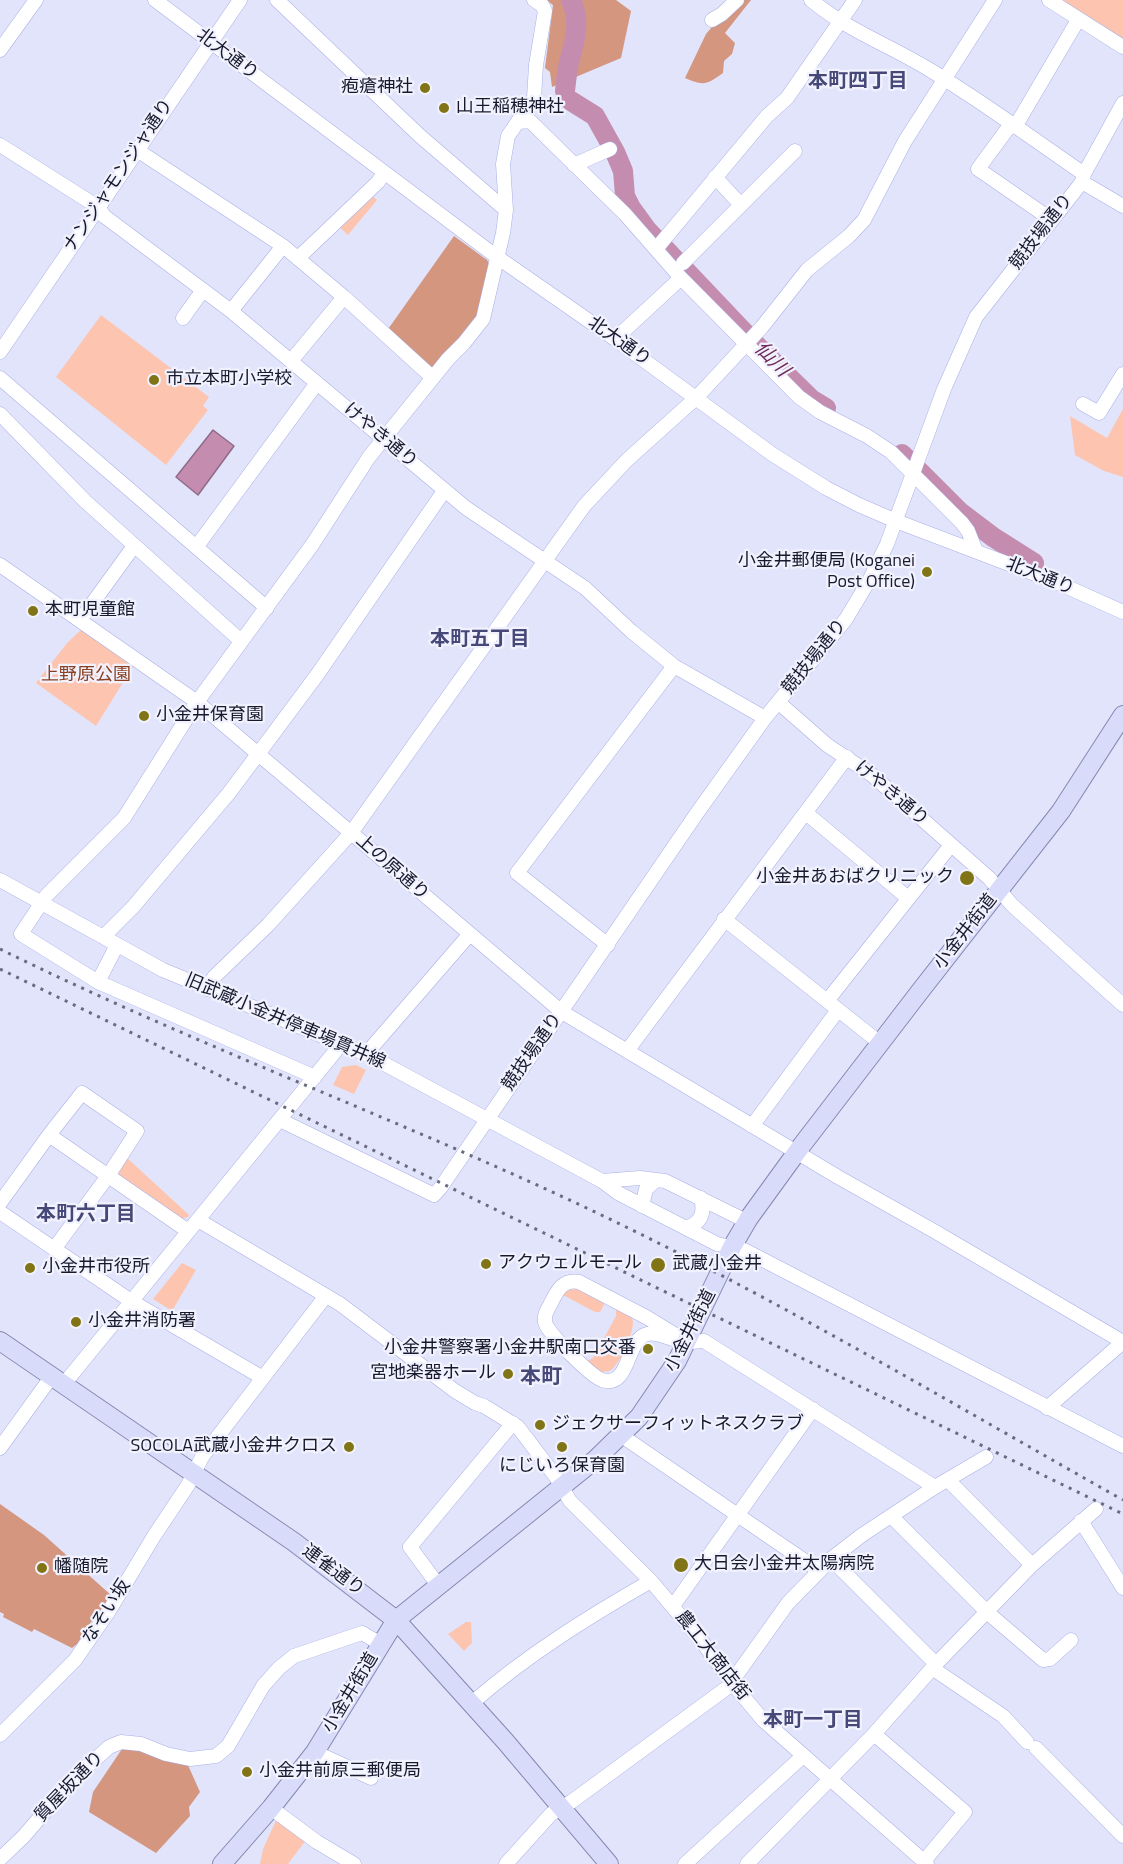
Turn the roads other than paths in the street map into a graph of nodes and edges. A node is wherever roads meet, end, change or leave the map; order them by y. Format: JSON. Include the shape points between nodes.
{"nodes":[{"id":1,"x":36,"y":0,"type":"edge"},
{"id":2,"x":155,"y":0,"type":"edge"},
{"id":3,"x":240,"y":0,"type":"edge"},
{"id":4,"x":277,"y":0,"type":"edge"},
{"id":5,"x":534,"y":0,"type":"edge"},
{"id":6,"x":737,"y":0,"type":"edge"},
{"id":7,"x":811,"y":0,"type":"edge"},
{"id":8,"x":855,"y":0,"type":"edge"},
{"id":9,"x":995,"y":0,"type":"edge"},
{"id":10,"x":1049,"y":0,"type":"edge"},
{"id":11,"x":712,"y":20,"type":"dead end"},
{"id":12,"x":1078,"y":20,"type":"junction"},
{"id":13,"x":839,"y":22,"type":"junction"},
{"id":14,"x":210,"y":42,"type":"junction"},
{"id":15,"x":1123,"y":47,"type":"edge"},
{"id":16,"x":0,"y":50,"type":"edge"},
{"id":17,"x":945,"y":79,"type":"junction"},
{"id":18,"x":1123,"y":103,"type":"edge"},
{"id":19,"x":525,"y":121,"type":"junction"},
{"id":20,"x":1013,"y":125,"type":"junction"},
{"id":21,"x":0,"y":145,"type":"edge"},
{"id":22,"x":610,"y":149,"type":"dead end"},
{"id":23,"x":137,"y":150,"type":"junction"},
{"id":24,"x":795,"y":151,"type":"dead end"},
{"id":25,"x":574,"y":165,"type":"junction"},
{"id":26,"x":384,"y":173,"type":"junction"},
{"id":27,"x":715,"y":177,"type":"junction"},
{"id":28,"x":1083,"y":178,"type":"junction"},
{"id":29,"x":741,"y":205,"type":"junction"},
{"id":30,"x":1123,"y":206,"type":"edge"},
{"id":31,"x":98,"y":207,"type":"junction"},
{"id":32,"x":506,"y":210,"type":"junction"},
{"id":33,"x":1052,"y":220,"type":"junction"},
{"id":34,"x":659,"y":244,"type":"junction"},
{"id":35,"x":283,"y":246,"type":"junction"},
{"id":36,"x":497,"y":257,"type":"junction"},
{"id":37,"x":298,"y":258,"type":"junction"},
{"id":38,"x":682,"y":263,"type":"dead end"},
{"id":39,"x":681,"y":278,"type":"junction"},
{"id":40,"x":203,"y":290,"type":"junction"},
{"id":41,"x":344,"y":297,"type":"junction"},
{"id":42,"x":231,"y":311,"type":"junction"},
{"id":43,"x":183,"y":318,"type":"dead end"},
{"id":44,"x":615,"y":339,"type":"junction"},
{"id":45,"x":749,"y":341,"type":"junction"},
{"id":46,"x":0,"y":352,"type":"edge"},
{"id":47,"x":291,"y":361,"type":"junction"},
{"id":48,"x":1123,"y":374,"type":"edge"},
{"id":49,"x":0,"y":378,"type":"edge"},
{"id":50,"x":433,"y":378,"type":"junction"},
{"id":51,"x":317,"y":382,"type":"junction"},
{"id":52,"x":696,"y":398,"type":"junction"},
{"id":53,"x":1083,"y":404,"type":"dead end"},
{"id":54,"x":0,"y":414,"type":"edge"},
{"id":55,"x":383,"y":439,"type":"junction"},
{"id":56,"x":915,"y":467,"type":"junction"},
{"id":57,"x":444,"y":491,"type":"junction"},
{"id":58,"x":896,"y":521,"type":"junction"},
{"id":59,"x":134,"y":546,"type":"junction"},
{"id":60,"x":197,"y":546,"type":"junction"},
{"id":61,"x":976,"y":551,"type":"junction"},
{"id":62,"x":544,"y":561,"type":"junction"},
{"id":63,"x":0,"y":565,"type":"edge"},
{"id":64,"x":267,"y":608,"type":"junction"},
{"id":65,"x":1123,"y":612,"type":"edge"},
{"id":66,"x":81,"y":619,"type":"junction"},
{"id":67,"x":241,"y":641,"type":"junction"},
{"id":68,"x":674,"y":666,"type":"junction"},
{"id":69,"x":197,"y":702,"type":"junction"},
{"id":70,"x":778,"y":702,"type":"junction"},
{"id":71,"x":1123,"y":715,"type":"edge"},
{"id":72,"x":765,"y":718,"type":"junction"},
{"id":73,"x":258,"y":753,"type":"junction"},
{"id":74,"x":847,"y":757,"type":"junction"},
{"id":75,"x":806,"y":813,"type":"junction"},
{"id":76,"x":351,"y":833,"type":"junction"},
{"id":77,"x":951,"y":844,"type":"junction"},
{"id":78,"x":0,"y":880,"type":"edge"},
{"id":79,"x":999,"y":889,"type":"junction"},
{"id":80,"x":908,"y":898,"type":"junction"},
{"id":81,"x":40,"y":902,"type":"junction"},
{"id":82,"x":724,"y":919,"type":"junction"},
{"id":83,"x":469,"y":935,"type":"junction"},
{"id":84,"x":103,"y":937,"type":"junction"},
{"id":85,"x":117,"y":945,"type":"junction"},
{"id":86,"x":608,"y":945,"type":"junction"},
{"id":87,"x":98,"y":982,"type":"junction"},
{"id":88,"x":207,"y":989,"type":"junction"},
{"id":89,"x":832,"y":1005,"type":"junction"},
{"id":90,"x":1123,"y":1005,"type":"edge"},
{"id":91,"x":562,"y":1012,"type":"junction"},
{"id":92,"x":342,"y":1043,"type":"junction"},
{"id":93,"x":880,"y":1043,"type":"junction"},
{"id":94,"x":627,"y":1051,"type":"junction"},
{"id":95,"x":366,"y":1054,"type":"junction"},
{"id":96,"x":315,"y":1077,"type":"junction"},
{"id":97,"x":486,"y":1119,"type":"junction"},
{"id":98,"x":280,"y":1120,"type":"junction"},
{"id":99,"x":752,"y":1126,"type":"junction"},
{"id":100,"x":49,"y":1135,"type":"junction"},
{"id":101,"x":796,"y":1152,"type":"junction"},
{"id":102,"x":108,"y":1176,"type":"junction"},
{"id":103,"x":656,"y":1180,"type":"junction"},
{"id":104,"x":602,"y":1181,"type":"junction"},
{"id":105,"x":701,"y":1198,"type":"junction"},
{"id":106,"x":0,"y":1203,"type":"edge"},
{"id":107,"x":642,"y":1206,"type":"junction"},
{"id":108,"x":0,"y":1212,"type":"edge"},
{"id":109,"x":741,"y":1216,"type":"junction"},
{"id":110,"x":198,"y":1220,"type":"junction"},
{"id":111,"x":686,"y":1228,"type":"junction"},
{"id":112,"x":188,"y":1231,"type":"junction"},
{"id":113,"x":732,"y":1247,"type":"junction"},
{"id":114,"x":54,"y":1249,"type":"junction"},
{"id":115,"x":325,"y":1297,"type":"junction"},
{"id":116,"x":131,"y":1301,"type":"junction"},
{"id":117,"x":633,"y":1310,"type":"junction"},
{"id":118,"x":637,"y":1340,"type":"junction"},
{"id":119,"x":0,"y":1341,"type":"edge"},
{"id":120,"x":687,"y":1342,"type":"junction"},
{"id":121,"x":1123,"y":1342,"type":"edge"},
{"id":122,"x":262,"y":1378,"type":"junction"},
{"id":123,"x":58,"y":1380,"type":"junction"},
{"id":124,"x":1047,"y":1408,"type":"junction"},
{"id":125,"x":813,"y":1409,"type":"junction"},
{"id":126,"x":513,"y":1423,"type":"junction"},
{"id":127,"x":622,"y":1436,"type":"junction"},
{"id":128,"x":1123,"y":1446,"type":"edge"},
{"id":129,"x":0,"y":1448,"type":"edge"},
{"id":130,"x":986,"y":1457,"type":"dead end"},
{"id":131,"x":194,"y":1473,"type":"junction"},
{"id":132,"x":948,"y":1479,"type":"junction"},
{"id":133,"x":935,"y":1486,"type":"junction"},
{"id":134,"x":561,"y":1487,"type":"junction"},
{"id":135,"x":1095,"y":1509,"type":"dead end"},
{"id":136,"x":738,"y":1516,"type":"junction"},
{"id":137,"x":891,"y":1516,"type":"junction"},
{"id":138,"x":1081,"y":1521,"type":"junction"},
{"id":139,"x":831,"y":1559,"type":"junction"},
{"id":140,"x":1032,"y":1565,"type":"junction"},
{"id":141,"x":818,"y":1570,"type":"junction"},
{"id":142,"x":651,"y":1581,"type":"junction"},
{"id":143,"x":438,"y":1585,"type":"junction"},
{"id":144,"x":1123,"y":1588,"type":"edge"},
{"id":145,"x":672,"y":1606,"type":"junction"},
{"id":146,"x":988,"y":1613,"type":"junction"},
{"id":147,"x":396,"y":1620,"type":"junction"},
{"id":148,"x":1071,"y":1640,"type":"dead end"},
{"id":149,"x":381,"y":1644,"type":"junction"},
{"id":150,"x":934,"y":1666,"type":"junction"},
{"id":151,"x":732,"y":1683,"type":"junction"},
{"id":152,"x":472,"y":1703,"type":"junction"},
{"id":153,"x":874,"y":1734,"type":"junction"},
{"id":154,"x":0,"y":1735,"type":"edge"},
{"id":155,"x":315,"y":1752,"type":"junction"},
{"id":156,"x":803,"y":1756,"type":"junction"},
{"id":157,"x":371,"y":1778,"type":"dead end"},
{"id":158,"x":830,"y":1779,"type":"junction"},
{"id":159,"x":561,"y":1807,"type":"junction"},
{"id":160,"x":272,"y":1808,"type":"junction"},
{"id":161,"x":1123,"y":1836,"type":"edge"},
{"id":162,"x":0,"y":1858,"type":"edge"},
{"id":163,"x":925,"y":1863,"type":"edge"},
{"id":164,"x":222,"y":1864,"type":"edge"},
{"id":165,"x":354,"y":1864,"type":"edge"},
{"id":166,"x":506,"y":1864,"type":"edge"},
{"id":167,"x":609,"y":1864,"type":"edge"},
{"id":168,"x":685,"y":1864,"type":"edge"},
{"id":169,"x":747,"y":1864,"type":"edge"}],
"edges":[{"from":1,"to":16,"type":"street"},
{"from":2,"to":14,"type":"street","name":"北大通り"},
{"from":3,"to":14,"type":"street","name":"ナンジャモンジャ通り"},
{"from":4,"to":32,"type":"street","via":[[420,136]]},
{"from":5,"to":19,"type":"street","via":[[545,11],[545,17],[536,65],[536,93]]},
{"from":6,"to":11,"type":"street"},
{"from":7,"to":13,"type":"street"},
{"from":8,"to":13,"type":"street"},
{"from":9,"to":17,"type":"street"},
{"from":10,"to":12,"type":"street"},
{"from":12,"to":15,"type":"street"},
{"from":12,"to":20,"type":"street"},
{"from":13,"to":17,"type":"street","via":[[896,49]]},
{"from":13,"to":27,"type":"street","via":[[787,98]]},
{"from":14,"to":23,"type":"street","name":"ナンジャモンジャ通り"},
{"from":14,"to":26,"type":"street","name":"北大通り"},
{"from":17,"to":20,"type":"street"},
{"from":17,"to":45,"type":"street","via":[[905,141],[864,220],[807,270]]},
{"from":18,"to":28,"type":"street","name":"競技場通り"},
{"from":19,"to":25,"type":"street"},
{"from":19,"to":32,"type":"street","via":[[508,136],[504,157]]},
{"from":20,"to":28,"type":"street"},
{"from":20,"to":33,"type":"street","via":[[978,169]]},
{"from":21,"to":31,"type":"street","name":"けやき通り"},
{"from":22,"to":25,"type":"street"},
{"from":23,"to":31,"type":"street","name":"ナンジャモンジャ通り"},
{"from":23,"to":35,"type":"street"},
{"from":24,"to":29,"type":"street"},
{"from":25,"to":34,"type":"street"},
{"from":26,"to":36,"type":"street","name":"北大通り"},
{"from":26,"to":37,"type":"street"},
{"from":27,"to":29,"type":"street"},
{"from":27,"to":34,"type":"street"},
{"from":28,"to":30,"type":"street"},
{"from":28,"to":33,"type":"street","name":"競技場通り"},
{"from":29,"to":38,"type":"street"},
{"from":31,"to":40,"type":"street","name":"けやき通り","via":[[104,216]]},
{"from":31,"to":46,"type":"street","name":"ナンジャモンジャ通り"},
{"from":32,"to":36,"type":"street"},
{"from":33,"to":56,"type":"street","name":"競技場通り","via":[[976,316]]},
{"from":34,"to":39,"type":"street"},
{"from":35,"to":37,"type":"street"},
{"from":35,"to":42,"type":"street"},
{"from":36,"to":44,"type":"street","name":"北大通り"},
{"from":36,"to":50,"type":"street","via":[[483,319]]},
{"from":37,"to":41,"type":"street"},
{"from":39,"to":44,"type":"street"},
{"from":39,"to":45,"type":"street"},
{"from":40,"to":42,"type":"street","name":"けやき通り"},
{"from":40,"to":43,"type":"street"},
{"from":41,"to":47,"type":"street"},
{"from":41,"to":50,"type":"street"},
{"from":42,"to":47,"type":"street","name":"けやき通り"},
{"from":44,"to":52,"type":"street","name":"北大通り"},
{"from":45,"to":52,"type":"street"},
{"from":45,"to":56,"type":"street","via":[[810,406]]},
{"from":47,"to":51,"type":"street","name":"けやき通り"},
{"from":48,"to":53,"type":"street","via":[[1099,412]]},
{"from":49,"to":60,"type":"street"},
{"from":50,"to":55,"type":"street"},
{"from":51,"to":55,"type":"street","name":"けやき通り"},
{"from":51,"to":60,"type":"street"},
{"from":52,"to":58,"type":"street","name":"北大通り","via":[[826,488]]},
{"from":52,"to":62,"type":"street","via":[[591,498]]},
{"from":54,"to":59,"type":"street"},
{"from":55,"to":57,"type":"street","name":"けやき通り"},
{"from":55,"to":64,"type":"street"},
{"from":56,"to":58,"type":"street","name":"競技場通り"},
{"from":56,"to":61,"type":"street","via":[[968,531]]},
{"from":57,"to":62,"type":"street","name":"けやき通り"},
{"from":57,"to":73,"type":"street"},
{"from":58,"to":61,"type":"street","name":"北大通り"},
{"from":58,"to":70,"type":"street","name":"競技場通り","via":[[877,566],[846,619]]},
{"from":59,"to":66,"type":"street"},
{"from":59,"to":67,"type":"street"},
{"from":60,"to":64,"type":"street"},
{"from":61,"to":65,"type":"street","name":"北大通り"},
{"from":62,"to":68,"type":"street","name":"けやき通り","via":[[585,588]]},
{"from":62,"to":76,"type":"street"},
{"from":63,"to":66,"type":"street","name":"上の原通り"},
{"from":64,"to":67,"type":"street"},
{"from":66,"to":69,"type":"street","name":"上の原通り"},
{"from":67,"to":69,"type":"street"},
{"from":68,"to":72,"type":"street","name":"けやき通り"},
{"from":68,"to":86,"type":"street","via":[[517,873]]},
{"from":69,"to":73,"type":"street","name":"上の原通り"},
{"from":69,"to":81,"type":"street","via":[[124,818]]},
{"from":70,"to":72,"type":"street","name":"競技場通り"},
{"from":70,"to":74,"type":"street","name":"けやき通り","via":[[827,745]]},
{"from":71,"to":79,"type":"main road","name":"小金井街道","via":[[1061,811]]},
{"from":72,"to":86,"type":"street","name":"競技場通り"},
{"from":73,"to":76,"type":"street","name":"上の原通り"},
{"from":73,"to":84,"type":"street","via":[[133,907]]},
{"from":74,"to":75,"type":"street"},
{"from":74,"to":77,"type":"street","name":"けやき通り"},
{"from":75,"to":80,"type":"street"},
{"from":75,"to":82,"type":"street"},
{"from":76,"to":83,"type":"street","name":"上の原通り"},
{"from":76,"to":88,"type":"street"},
{"from":77,"to":79,"type":"street","name":"けやき通り"},
{"from":77,"to":80,"type":"street"},
{"from":78,"to":81,"type":"street","name":"旧武蔵小金井停車場貫井線"},
{"from":79,"to":90,"type":"street","name":"けやき通り"},
{"from":79,"to":93,"type":"main road","name":"小金井街道"},
{"from":80,"to":89,"type":"street"},
{"from":81,"to":84,"type":"street","name":"旧武蔵小金井停車場貫井線"},
{"from":81,"to":87,"type":"street","via":[[21,934]]},
{"from":82,"to":89,"type":"street"},
{"from":82,"to":94,"type":"street"},
{"from":83,"to":91,"type":"street","name":"上の原通り"},
{"from":83,"to":95,"type":"street"},
{"from":84,"to":85,"type":"street","name":"旧武蔵小金井停車場貫井線"},
{"from":85,"to":87,"type":"street"},
{"from":85,"to":88,"type":"street","name":"旧武蔵小金井停車場貫井線"},
{"from":86,"to":91,"type":"street","name":"競技場通り"},
{"from":87,"to":96,"type":"street"},
{"from":88,"to":92,"type":"street","name":"旧武蔵小金井停車場貫井線"},
{"from":89,"to":93,"type":"street"},
{"from":89,"to":99,"type":"street"},
{"from":91,"to":94,"type":"street","name":"上の原通り"},
{"from":91,"to":97,"type":"street","name":"競技場通り"},
{"from":92,"to":95,"type":"street","name":"旧武蔵小金井停車場貫井線"},
{"from":92,"to":96,"type":"street"},
{"from":93,"to":101,"type":"main road","name":"小金井街道"},
{"from":94,"to":99,"type":"street","name":"上の原通り"},
{"from":95,"to":97,"type":"street","name":"旧武蔵小金井停車場貫井線"},
{"from":96,"to":98,"type":"street"},
{"from":97,"to":98,"type":"street","name":"競技場通り","via":[[434,1195]]},
{"from":97,"to":104,"type":"street","name":"旧武蔵小金井停車場貫井線"},
{"from":98,"to":110,"type":"street"},
{"from":99,"to":101,"type":"street","name":"上の原通り"},
{"from":100,"to":102,"type":"street"},
{"from":100,"to":102,"type":"street","via":[[82,1093],[91,1099],[137,1131]]},
{"from":100,"to":106,"type":"street"},
{"from":101,"to":109,"type":"main road","name":"小金井街道"},
{"from":101,"to":121,"type":"street","name":"上の原通り"},
{"from":102,"to":112,"type":"street"},
{"from":102,"to":114,"type":"street"},
{"from":103,"to":104,"type":"street"},
{"from":103,"to":105,"type":"street"},
{"from":103,"to":107,"type":"street","via":[[646,1189]]},
{"from":104,"to":107,"type":"street","name":"旧武蔵小金井停車場貫井線"},
{"from":105,"to":109,"type":"street"},
{"from":105,"to":111,"type":"street","via":[[701,1217]]},
{"from":107,"to":111,"type":"street","name":"旧武蔵小金井停車場貫井線"},
{"from":108,"to":114,"type":"street"},
{"from":109,"to":113,"type":"main road","name":"小金井街道"},
{"from":110,"to":112,"type":"street"},
{"from":110,"to":115,"type":"street","name":"農工大商店街"},
{"from":111,"to":113,"type":"street","name":"旧武蔵小金井停車場貫井線"},
{"from":112,"to":116,"type":"street"},
{"from":113,"to":120,"type":"main road","name":"小金井街道"},
{"from":113,"to":124,"type":"street","name":"旧武蔵小金井停車場貫井線","via":[[774,1265]]},
{"from":114,"to":116,"type":"street"},
{"from":115,"to":122,"type":"street","name":"なそい坂"},
{"from":115,"to":126,"type":"street","name":"農工大商店街","via":[[455,1391]]},
{"from":116,"to":122,"type":"street"},
{"from":116,"to":123,"type":"street"},
{"from":117,"to":118,"type":"street","via":[[639,1320]]},
{"from":117,"to":118,"type":"street","via":[[571,1281],[558,1288],[544,1319],[548,1329],[603,1380],[619,1377]]},
{"from":117,"to":120,"type":"street"},
{"from":118,"to":120,"type":"street","via":[[656,1333]]},
{"from":119,"to":123,"type":"main road","name":"連雀通り"},
{"from":120,"to":125,"type":"street","via":[[704,1341]]},
{"from":120,"to":127,"type":"main road","name":"小金井街道","via":[[653,1398]]},
{"from":121,"to":124,"type":"street"},
{"from":122,"to":131,"type":"street","name":"なそい坂"},
{"from":123,"to":129,"type":"street"},
{"from":123,"to":131,"type":"main road","name":"連雀通り"},
{"from":124,"to":128,"type":"street","name":"旧武蔵小金井停車場貫井線"},
{"from":125,"to":133,"type":"street"},
{"from":125,"to":136,"type":"street"},
{"from":126,"to":134,"type":"street","name":"農工大商店街","via":[[532,1443]]},
{"from":126,"to":143,"type":"street","via":[[410,1547]]},
{"from":127,"to":134,"type":"main road","name":"小金井街道"},
{"from":127,"to":136,"type":"street"},
{"from":130,"to":132,"type":"street"},
{"from":131,"to":147,"type":"main road","name":"連雀通り","via":[[294,1542]]},
{"from":131,"to":154,"type":"street","name":"なそい坂","via":[[75,1659]]},
{"from":132,"to":133,"type":"street"},
{"from":132,"to":140,"type":"street"},
{"from":133,"to":137,"type":"street"},
{"from":134,"to":142,"type":"street","name":"農工大商店街"},
{"from":134,"to":143,"type":"main road","name":"小金井街道"},
{"from":135,"to":138,"type":"street"},
{"from":136,"to":141,"type":"street"},
{"from":136,"to":145,"type":"street"},
{"from":137,"to":139,"type":"street"},
{"from":137,"to":146,"type":"street"},
{"from":138,"to":140,"type":"street"},
{"from":138,"to":144,"type":"street"},
{"from":139,"to":141,"type":"street"},
{"from":139,"to":150,"type":"street"},
{"from":140,"to":146,"type":"street"},
{"from":141,"to":151,"type":"street","via":[[788,1603]]},
{"from":142,"to":145,"type":"street","name":"農工大商店街"},
{"from":142,"to":152,"type":"street","via":[[560,1635]]},
{"from":143,"to":147,"type":"main road","name":"小金井街道"},
{"from":145,"to":151,"type":"street","name":"農工大商店街"},
{"from":146,"to":148,"type":"street","via":[[1043,1660],[1050,1659]]},
{"from":146,"to":150,"type":"street"},
{"from":147,"to":149,"type":"main road","name":"小金井街道"},
{"from":147,"to":152,"type":"main road","name":"連雀通り"},
{"from":149,"to":155,"type":"main road","name":"小金井街道"},
{"from":149,"to":162,"type":"street","name":"質屋坂通り","via":[[362,1633],[294,1656],[263,1686],[228,1746],[216,1756],[190,1759],[121,1742],[109,1747],[73,1779]]},
{"from":150,"to":153,"type":"street"},
{"from":150,"to":161,"type":"street","via":[[1003,1716]]},
{"from":151,"to":156,"type":"street","name":"農工大商店街","via":[[763,1720]]},
{"from":151,"to":159,"type":"street"},
{"from":152,"to":159,"type":"main road","name":"連雀通り"},
{"from":153,"to":158,"type":"street"},
{"from":153,"to":163,"type":"street","via":[[966,1812]]},
{"from":155,"to":157,"type":"street"},
{"from":155,"to":160,"type":"main road","name":"小金井街道"},
{"from":156,"to":158,"type":"street","name":"農工大商店街"},
{"from":156,"to":168,"type":"street"},
{"from":158,"to":163,"type":"street","name":"農工大商店街"},
{"from":158,"to":169,"type":"street"},
{"from":159,"to":166,"type":"street","via":[[547,1817]]},
{"from":159,"to":167,"type":"main road","name":"連雀通り"},
{"from":160,"to":164,"type":"main road","name":"小金井街道"},
{"from":160,"to":165,"type":"street"}]}
